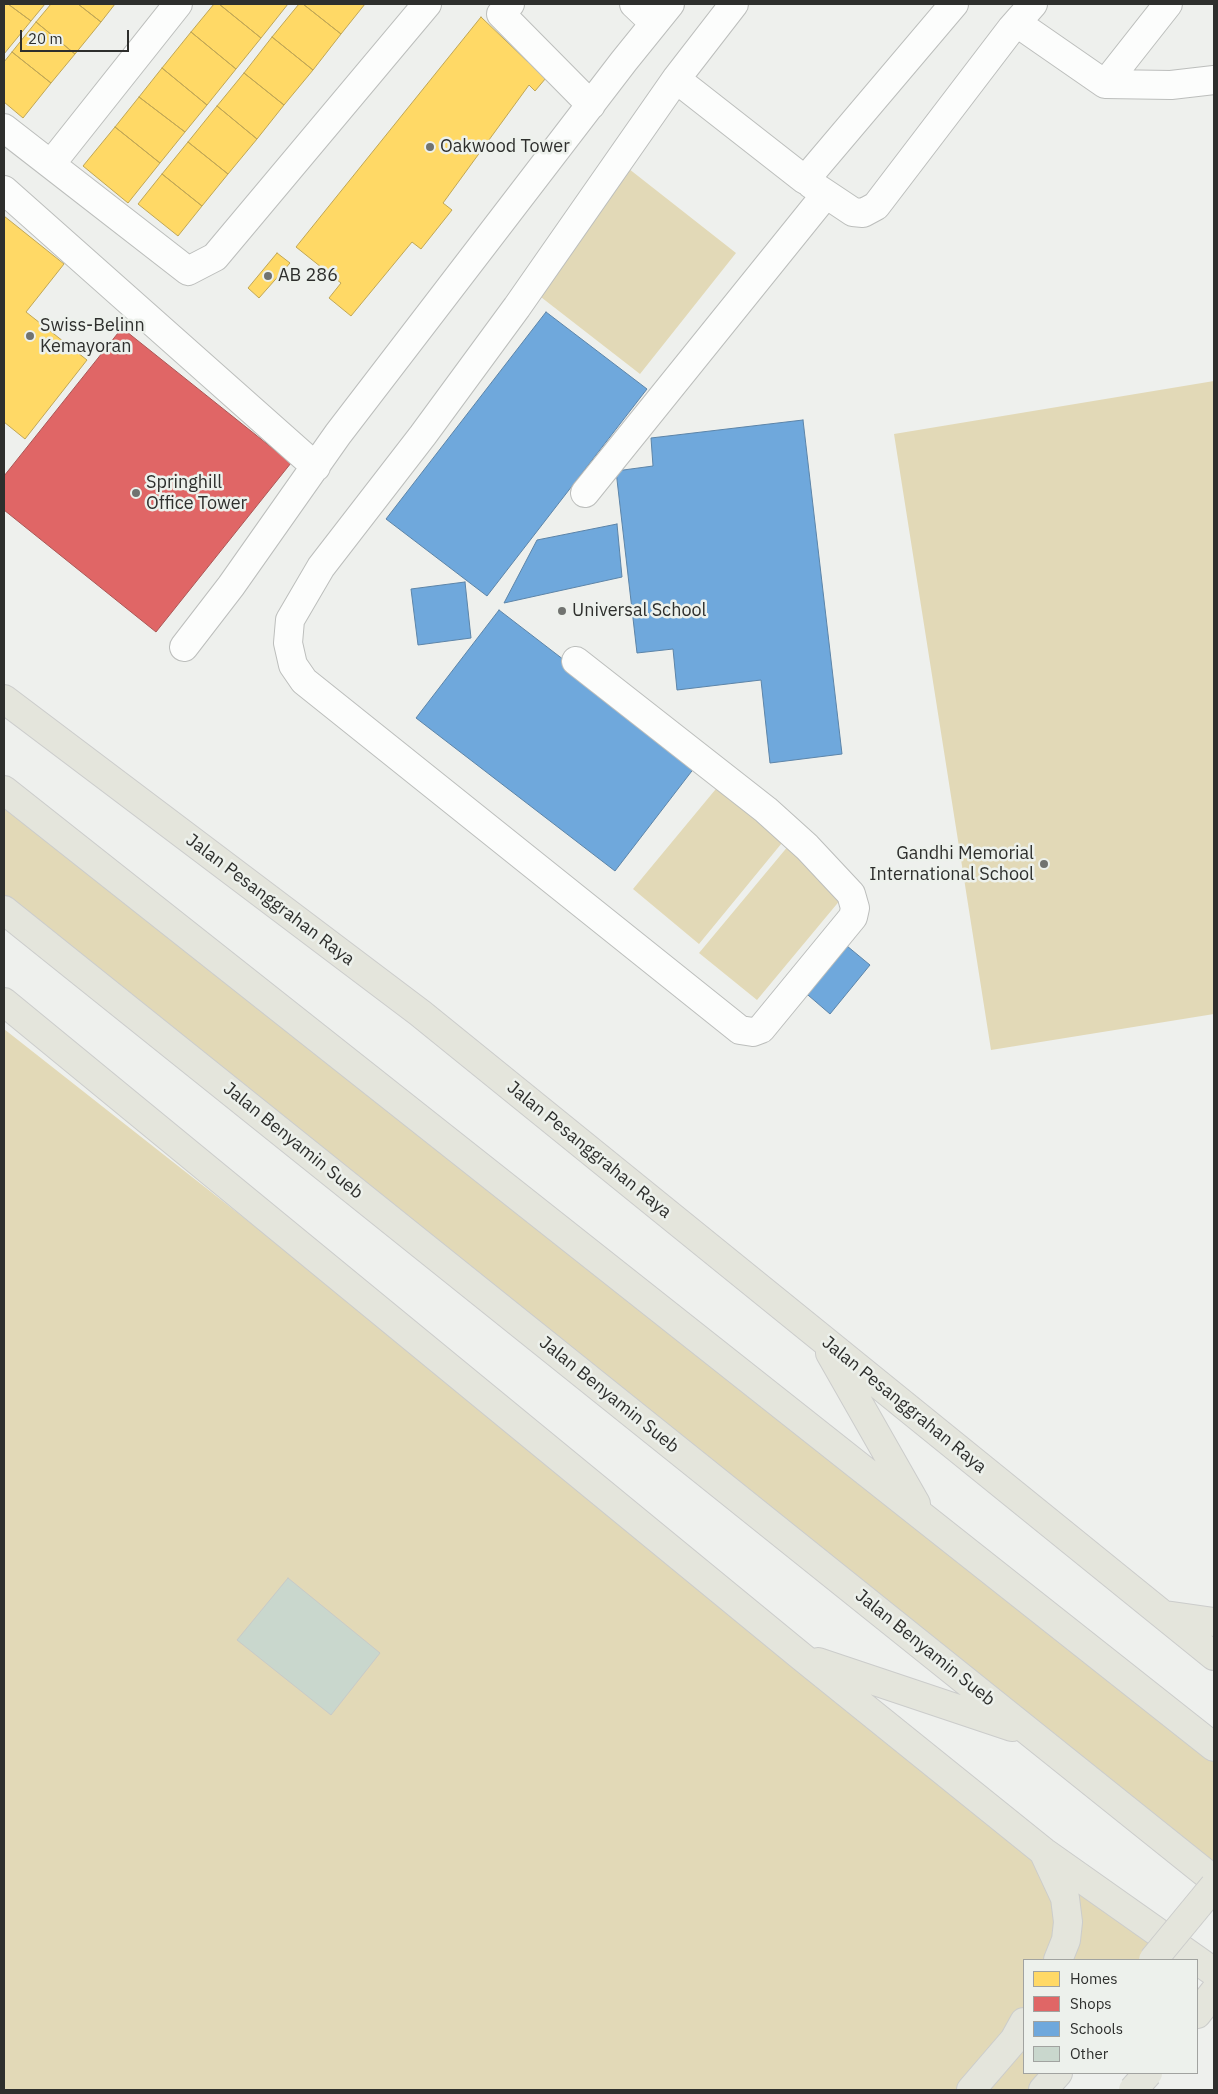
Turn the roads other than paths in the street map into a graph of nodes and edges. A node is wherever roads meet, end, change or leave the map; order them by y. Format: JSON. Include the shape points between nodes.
{"nodes":[{"id":1,"x":178,"y":4,"type":"edge"},
{"id":2,"x":427,"y":4,"type":"edge"},
{"id":3,"x":510,"y":4,"type":"edge"},
{"id":4,"x":634,"y":4,"type":"edge"},
{"id":5,"x":734,"y":4,"type":"edge"},
{"id":6,"x":954,"y":4,"type":"edge"},
{"id":7,"x":1168,"y":4,"type":"edge"},
{"id":8,"x":1025,"y":13,"type":"edge"},
{"id":9,"x":662,"y":14,"type":"edge"},
{"id":10,"x":676,"y":79,"type":"junction"},
{"id":11,"x":1214,"y":80,"type":"edge"},
{"id":12,"x":1105,"y":84,"type":"junction"},
{"id":13,"x":591,"y":105,"type":"junction"},
{"id":14,"x":4,"y":128,"type":"edge"},
{"id":15,"x":50,"y":164,"type":"junction"},
{"id":16,"x":816,"y":187,"type":"junction"},
{"id":17,"x":4,"y":190,"type":"edge"},
{"id":18,"x":316,"y":467,"type":"junction"},
{"id":19,"x":585,"y":493,"type":"dead end"},
{"id":20,"x":184,"y":647,"type":"dead end"},
{"id":21,"x":576,"y":661,"type":"dead end"},
{"id":22,"x":4,"y":699,"type":"edge"},
{"id":23,"x":4,"y":723,"type":"edge"},
{"id":24,"x":52,"y":734,"type":"junction"},
{"id":25,"x":4,"y":790,"type":"edge"},
{"id":26,"x":4,"y":910,"type":"edge"},
{"id":27,"x":4,"y":1002,"type":"edge"},
{"id":28,"x":822,"y":1338,"type":"junction"},
{"id":29,"x":924,"y":1518,"type":"junction"},
{"id":30,"x":1163,"y":1615,"type":"junction"},
{"id":31,"x":1214,"y":1622,"type":"edge"},
{"id":32,"x":1214,"y":1656,"type":"edge"},
{"id":33,"x":802,"y":1657,"type":"junction"},
{"id":34,"x":1030,"y":1733,"type":"junction"},
{"id":35,"x":1214,"y":1747,"type":"edge"},
{"id":36,"x":1044,"y":1852,"type":"junction"},
{"id":37,"x":1214,"y":1880,"type":"edge"},
{"id":38,"x":1214,"y":1886,"type":"edge"},
{"id":39,"x":1058,"y":1959,"type":"edge"},
{"id":40,"x":1153,"y":1959,"type":"edge"},
{"id":41,"x":1196,"y":1959,"type":"edge"},
{"id":42,"x":1198,"y":1961,"type":"edge"},
{"id":43,"x":1214,"y":1972,"type":"edge"},
{"id":44,"x":1214,"y":1992,"type":"edge"},
{"id":45,"x":1198,"y":2013,"type":"edge"},
{"id":46,"x":1021,"y":2033,"type":"edge"},
{"id":47,"x":1057,"y":2074,"type":"edge"},
{"id":48,"x":1138,"y":2074,"type":"edge"},
{"id":49,"x":1147,"y":2074,"type":"edge"},
{"id":50,"x":971,"y":2090,"type":"edge"},
{"id":51,"x":1043,"y":2090,"type":"edge"},
{"id":52,"x":1133,"y":2090,"type":"edge"},
{"id":53,"x":1148,"y":2090,"type":"edge"}],
"edges":[{"from":1,"to":15,"type":"street"},
{"from":2,"to":15,"type":"street","via":[[215,257],[188,271]]},
{"from":3,"to":13,"type":"street","via":[[501,14]]},
{"from":4,"to":9,"type":"street"},
{"from":5,"to":10,"type":"street"},
{"from":6,"to":16,"type":"street"},
{"from":7,"to":12,"type":"street"},
{"from":8,"to":12,"type":"street"},
{"from":8,"to":16,"type":"street","via":[[876,206],[863,213],[853,212]]},
{"from":9,"to":13,"type":"street"},
{"from":10,"to":16,"type":"street"},
{"from":10,"to":21,"type":"street","via":[[505,323],[322,567],[290,620],[288,643],[293,665],[304,681],[740,1030],[754,1032],[761,1029],[853,917],[855,908],[851,894],[807,847],[766,810]]},
{"from":11,"to":12,"type":"street"},
{"from":13,"to":18,"type":"street"},
{"from":14,"to":15,"type":"street"},
{"from":16,"to":19,"type":"street"},
{"from":17,"to":18,"type":"street"},
{"from":18,"to":20,"type":"street"},
{"from":22,"to":24,"type":"main road","name":"Jalan Pesanggrahan Raya"},
{"from":23,"to":24,"type":"main road"},
{"from":24,"to":28,"type":"main road","name":"Jalan Pesanggrahan Raya","via":[[420,1013]]},
{"from":25,"to":29,"type":"main road"},
{"from":26,"to":34,"type":"main road","name":"Jalan Benyamin Sueb"},
{"from":27,"to":33,"type":"main road"},
{"from":28,"to":29,"type":"main road"},
{"from":28,"to":30,"type":"main road","name":"Jalan Pesanggrahan Raya"},
{"from":29,"to":35,"type":"main road"},
{"from":30,"to":31,"type":"main road"},
{"from":30,"to":32,"type":"main road"},
{"from":33,"to":34,"type":"main road"},
{"from":33,"to":36,"type":"main road"},
{"from":34,"to":37,"type":"main road","name":"Jalan Benyamin Sueb"},
{"from":36,"to":39,"type":"main road","via":[[1065,1898],[1068,1922],[1066,1940]]},
{"from":36,"to":41,"type":"main road"},
{"from":38,"to":40,"type":"main road","bridge":true},
{"from":42,"to":43,"type":"main road"},
{"from":44,"to":45,"type":"main road"},
{"from":46,"to":50,"type":"main road"},
{"from":47,"to":51,"type":"main road"},
{"from":48,"to":53,"type":"main road"},
{"from":49,"to":52,"type":"main road","bridge":true}]}
